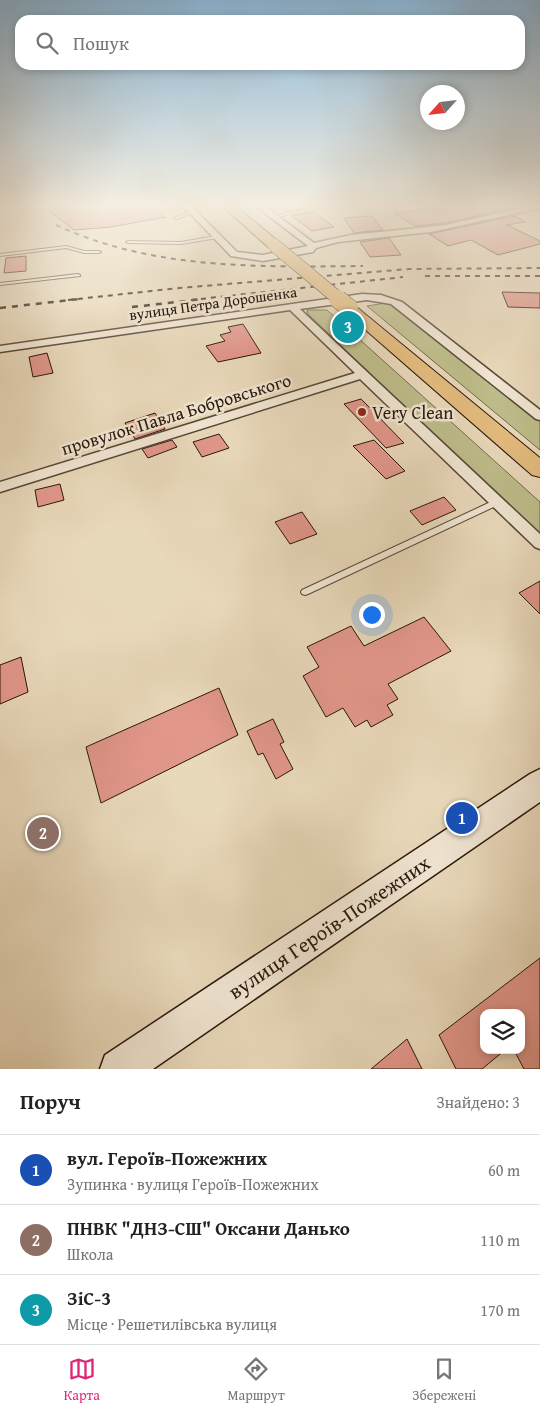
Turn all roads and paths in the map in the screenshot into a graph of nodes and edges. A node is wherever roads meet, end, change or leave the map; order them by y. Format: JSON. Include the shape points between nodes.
{"nodes":[{"id":1,"x":234,"y":254,"type":"edge"},
{"id":2,"x":285,"y":254,"type":"edge"},
{"id":3,"x":291,"y":254,"type":"edge"},
{"id":4,"x":78,"y":275,"type":"dead end"},
{"id":5,"x":0,"y":284,"type":"edge"},
{"id":6,"x":292,"y":307,"type":"junction"},
{"id":7,"x":0,"y":349,"type":"edge"},
{"id":8,"x":363,"y":374,"type":"junction"},
{"id":9,"x":540,"y":416,"type":"edge"},
{"id":10,"x":540,"y":470,"type":"edge"},
{"id":11,"x":0,"y":487,"type":"edge"},
{"id":12,"x":498,"y":502,"type":"junction"},
{"id":13,"x":540,"y":543,"type":"edge"},
{"id":14,"x":305,"y":592,"type":"dead end"},
{"id":15,"x":540,"y":784,"type":"edge"},
{"id":16,"x":119,"y":1069,"type":"edge"}],
"edges":[{"from":1,"to":3,"type":"street","via":[[247,258]]},
{"from":2,"to":10,"type":"main road","bridge":true},
{"from":4,"to":5,"type":"lane"},
{"from":6,"to":7,"type":"street","name":"вулиця Петра Дорошенка"},
{"from":6,"to":8,"type":"street"},
{"from":6,"to":9,"type":"street","name":"вулиця Петра Дорошенка","via":[[362,297],[391,300]]},
{"from":8,"to":11,"type":"street","name":"провулок Павла Бобровського"},
{"from":8,"to":12,"type":"street"},
{"from":12,"to":13,"type":"street"},
{"from":12,"to":14,"type":"lane"},
{"from":15,"to":16,"type":"street","name":"вулиця Героїв-Пожежних"}]}
